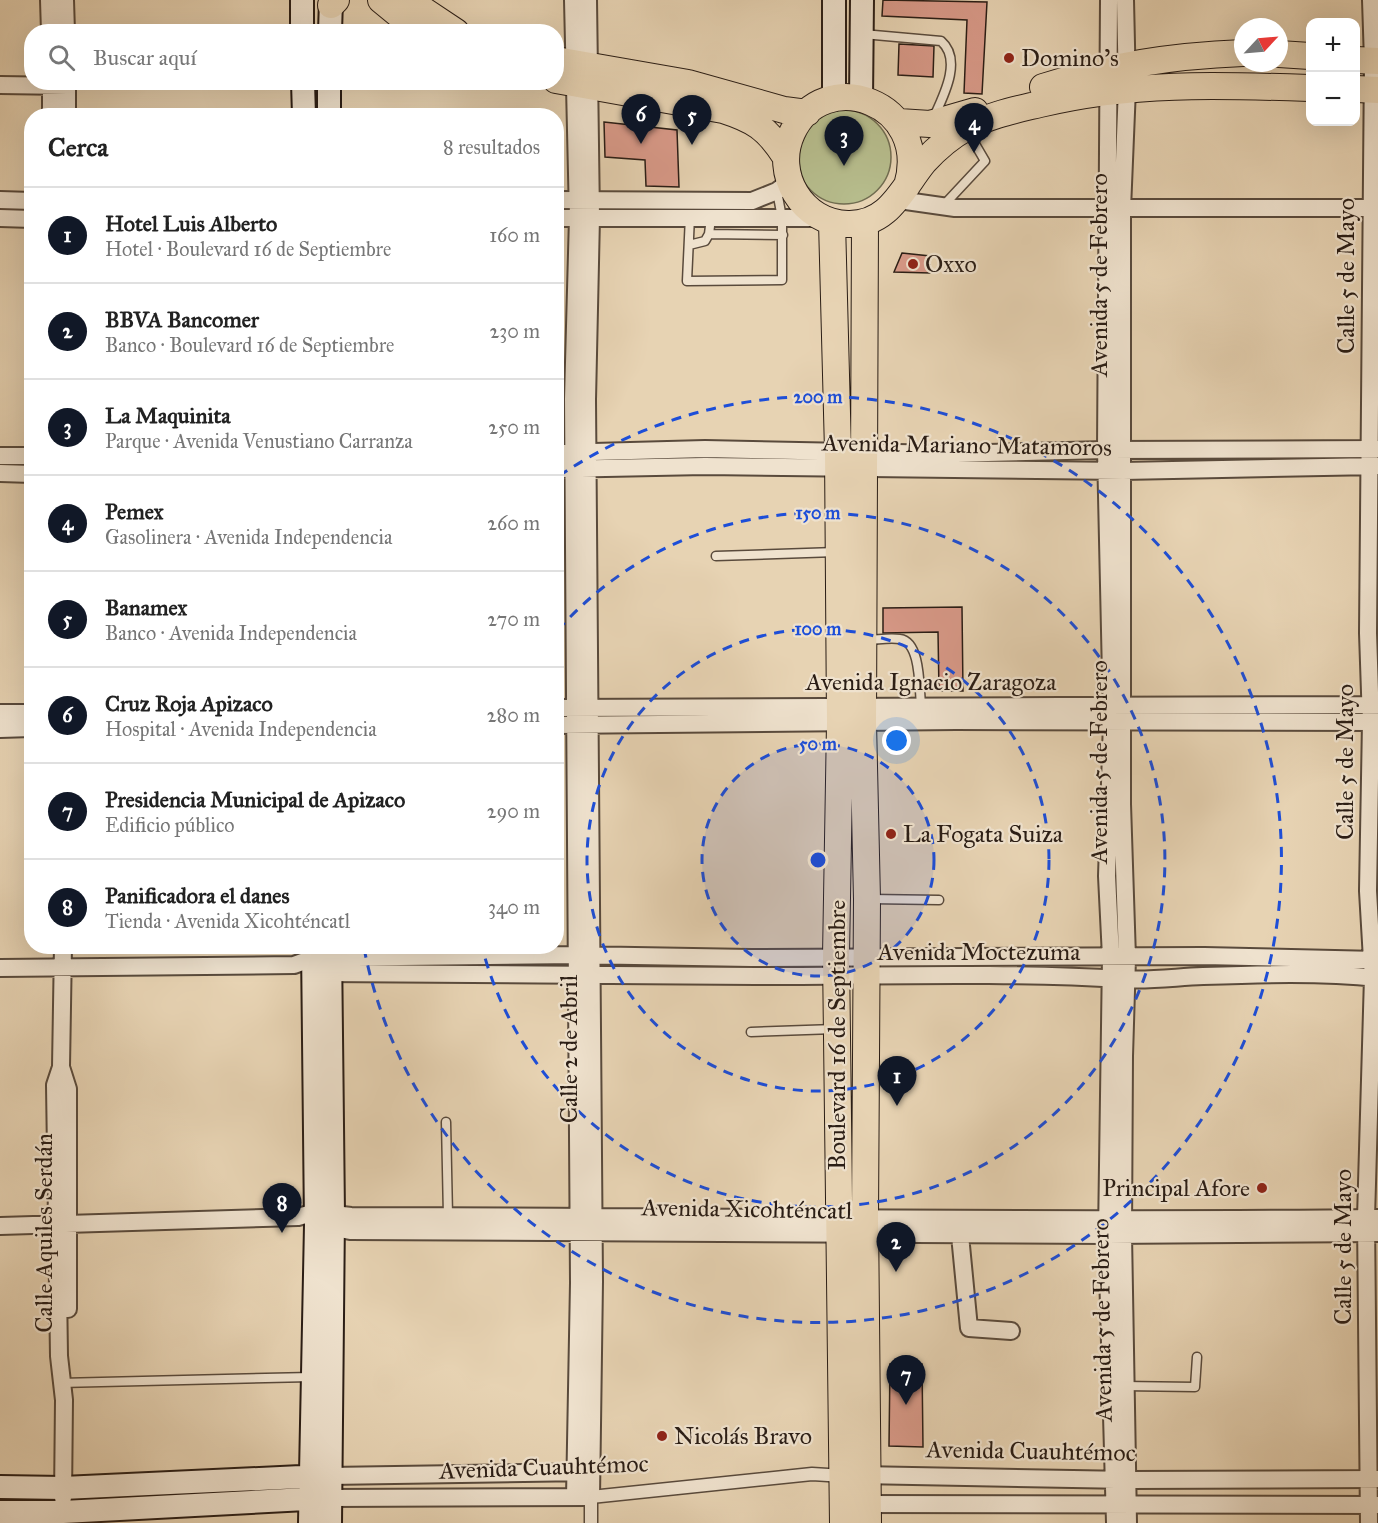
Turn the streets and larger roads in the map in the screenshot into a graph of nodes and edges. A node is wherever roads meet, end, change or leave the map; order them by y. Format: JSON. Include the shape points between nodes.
{"nodes":[{"id":1,"x":49,"y":0,"type":"edge"},
{"id":2,"x":65,"y":0,"type":"edge"},
{"id":3,"x":302,"y":0,"type":"edge"},
{"id":4,"x":381,"y":0,"type":"edge"},
{"id":5,"x":408,"y":0,"type":"edge"},
{"id":6,"x":573,"y":0,"type":"edge"},
{"id":7,"x":588,"y":0,"type":"edge"},
{"id":8,"x":834,"y":0,"type":"edge"},
{"id":9,"x":862,"y":0,"type":"edge"},
{"id":10,"x":1109,"y":0,"type":"edge"},
{"id":11,"x":1125,"y":0,"type":"edge"},
{"id":12,"x":1371,"y":0,"type":"edge"},
{"id":13,"x":333,"y":2,"type":"edge"},
{"id":14,"x":427,"y":16,"type":"edge"},
{"id":15,"x":50,"y":24,"type":"edge"},
{"id":16,"x":66,"y":24,"type":"edge"},
{"id":17,"x":302,"y":24,"type":"edge"},
{"id":18,"x":331,"y":24,"type":"edge"},
{"id":19,"x":442,"y":24,"type":"edge"},
{"id":20,"x":1234,"y":53,"type":"edge"},
{"id":21,"x":1288,"y":55,"type":"edge"},
{"id":22,"x":1306,"y":57,"type":"edge"},
{"id":23,"x":1369,"y":60,"type":"edge"},
{"id":24,"x":575,"y":74,"type":"edge"},
{"id":25,"x":1118,"y":77,"type":"junction"},
{"id":26,"x":0,"y":85,"type":"edge"},
{"id":27,"x":24,"y":85,"type":"edge"},
{"id":28,"x":1306,"y":87,"type":"edge"},
{"id":29,"x":1369,"y":89,"type":"edge"},
{"id":30,"x":58,"y":90,"type":"edge"},
{"id":31,"x":60,"y":90,"type":"edge"},
{"id":32,"x":303,"y":90,"type":"edge"},
{"id":33,"x":329,"y":90,"type":"edge"},
{"id":34,"x":834,"y":99,"type":"junction"},
{"id":35,"x":861,"y":99,"type":"junction"},
{"id":36,"x":53,"y":108,"type":"edge"},
{"id":37,"x":65,"y":108,"type":"edge"},
{"id":38,"x":304,"y":108,"type":"edge"},
{"id":39,"x":329,"y":108,"type":"edge"},
{"id":40,"x":807,"y":113,"type":"junction"},
{"id":41,"x":898,"y":122,"type":"junction"},
{"id":42,"x":963,"y":122,"type":"junction"},
{"id":43,"x":785,"y":156,"type":"junction"},
{"id":44,"x":783,"y":187,"type":"junction"},
{"id":45,"x":903,"y":193,"type":"junction"},
{"id":46,"x":0,"y":200,"type":"edge"},
{"id":47,"x":24,"y":201,"type":"edge"},
{"id":48,"x":564,"y":203,"type":"edge"},
{"id":49,"x":1114,"y":208,"type":"junction"},
{"id":50,"x":1374,"y":208,"type":"edge"},
{"id":51,"x":584,"y":209,"type":"junction"},
{"id":52,"x":564,"y":215,"type":"edge"},
{"id":53,"x":0,"y":218,"type":"edge"},
{"id":54,"x":24,"y":219,"type":"edge"},
{"id":55,"x":826,"y":220,"type":"junction"},
{"id":56,"x":865,"y":222,"type":"junction"},
{"id":57,"x":1374,"y":301,"type":"edge"},
{"id":58,"x":1374,"y":380,"type":"edge"},
{"id":59,"x":705,"y":449,"type":"junction"},
{"id":60,"x":1114,"y":450,"type":"junction"},
{"id":61,"x":1241,"y":450,"type":"junction"},
{"id":62,"x":0,"y":456,"type":"edge"},
{"id":63,"x":24,"y":456,"type":"edge"},
{"id":64,"x":564,"y":456,"type":"edge"},
{"id":65,"x":1373,"y":458,"type":"edge"},
{"id":66,"x":851,"y":460,"type":"junction"},
{"id":67,"x":581,"y":461,"type":"junction"},
{"id":68,"x":947,"y":462,"type":"junction"},
{"id":69,"x":564,"y":466,"type":"edge"},
{"id":70,"x":705,"y":466,"type":"junction"},
{"id":71,"x":1242,"y":469,"type":"junction"},
{"id":72,"x":1115,"y":470,"type":"junction"},
{"id":73,"x":0,"y":473,"type":"edge"},
{"id":74,"x":24,"y":474,"type":"edge"},
{"id":75,"x":1373,"y":551,"type":"edge"},
{"id":76,"x":1373,"y":633,"type":"edge"},
{"id":77,"x":956,"y":704,"type":"junction"},
{"id":78,"x":1374,"y":705,"type":"edge"},
{"id":79,"x":564,"y":708,"type":"edge"},
{"id":80,"x":583,"y":708,"type":"junction"},
{"id":81,"x":0,"y":713,"type":"edge"},
{"id":82,"x":24,"y":713,"type":"edge"},
{"id":83,"x":1117,"y":713,"type":"junction"},
{"id":84,"x":1028,"y":714,"type":"junction"},
{"id":85,"x":851,"y":715,"type":"junction"},
{"id":86,"x":956,"y":721,"type":"junction"},
{"id":87,"x":1375,"y":722,"type":"edge"},
{"id":88,"x":564,"y":725,"type":"edge"},
{"id":89,"x":583,"y":725,"type":"junction"},
{"id":90,"x":24,"y":728,"type":"edge"},
{"id":91,"x":0,"y":729,"type":"edge"},
{"id":92,"x":1374,"y":809,"type":"edge"},
{"id":93,"x":1373,"y":891,"type":"edge"},
{"id":94,"x":63,"y":954,"type":"edge"},
{"id":95,"x":585,"y":955,"type":"junction"},
{"id":96,"x":1204,"y":956,"type":"junction"},
{"id":97,"x":417,"y":957,"type":"junction"},
{"id":98,"x":752,"y":958,"type":"junction"},
{"id":99,"x":1119,"y":958,"type":"junction"},
{"id":100,"x":318,"y":960,"type":"edge"},
{"id":101,"x":1375,"y":960,"type":"edge"},
{"id":102,"x":519,"y":964,"type":"junction"},
{"id":103,"x":641,"y":965,"type":"junction"},
{"id":104,"x":866,"y":965,"type":"junction"},
{"id":105,"x":836,"y":966,"type":"junction"},
{"id":106,"x":1033,"y":966,"type":"junction"},
{"id":107,"x":1286,"y":966,"type":"junction"},
{"id":108,"x":0,"y":968,"type":"edge"},
{"id":109,"x":63,"y":969,"type":"junction"},
{"id":110,"x":417,"y":974,"type":"junction"},
{"id":111,"x":585,"y":975,"type":"junction"},
{"id":112,"x":751,"y":976,"type":"junction"},
{"id":113,"x":1204,"y":976,"type":"junction"},
{"id":114,"x":1375,"y":978,"type":"edge"},
{"id":115,"x":1118,"y":979,"type":"junction"},
{"id":116,"x":1375,"y":1053,"type":"edge"},
{"id":117,"x":1116,"y":1055,"type":"junction"},
{"id":118,"x":1107,"y":1130,"type":"junction"},
{"id":119,"x":1125,"y":1131,"type":"junction"},
{"id":120,"x":1373,"y":1136,"type":"edge"},
{"id":121,"x":319,"y":1219,"type":"junction"},
{"id":122,"x":420,"y":1224,"type":"junction"},
{"id":123,"x":502,"y":1224,"type":"junction"},
{"id":124,"x":585,"y":1224,"type":"junction"},
{"id":125,"x":838,"y":1225,"type":"junction"},
{"id":126,"x":865,"y":1225,"type":"junction"},
{"id":127,"x":1372,"y":1225,"type":"edge"},
{"id":128,"x":0,"y":1226,"type":"edge"},
{"id":129,"x":63,"y":1226,"type":"junction"},
{"id":130,"x":959,"y":1226,"type":"junction"},
{"id":131,"x":1115,"y":1227,"type":"junction"},
{"id":132,"x":1011,"y":1331,"type":"dead end"},
{"id":133,"x":1372,"y":1387,"type":"edge"},
{"id":134,"x":583,"y":1471,"type":"junction"},
{"id":135,"x":856,"y":1476,"type":"junction"},
{"id":136,"x":1373,"y":1479,"type":"edge"},
{"id":137,"x":1122,"y":1480,"type":"junction"},
{"id":138,"x":0,"y":1487,"type":"edge"},
{"id":139,"x":319,"y":1487,"type":"junction"},
{"id":140,"x":63,"y":1488,"type":"junction"},
{"id":141,"x":583,"y":1497,"type":"junction"},
{"id":142,"x":1121,"y":1504,"type":"junction"},
{"id":143,"x":1374,"y":1505,"type":"edge"},
{"id":144,"x":0,"y":1512,"type":"edge"},
{"id":145,"x":856,"y":1514,"type":"edge"},
{"id":146,"x":63,"y":1517,"type":"edge"},
{"id":147,"x":310,"y":1523,"type":"edge"},
{"id":148,"x":330,"y":1523,"type":"edge"},
{"id":149,"x":591,"y":1523,"type":"edge"},
{"id":150,"x":1114,"y":1523,"type":"edge"},
{"id":151,"x":1128,"y":1523,"type":"edge"},
{"id":152,"x":1369,"y":1523,"type":"edge"}],
"edges":[{"from":1,"to":15,"type":"street"},
{"from":2,"to":16,"type":"street"},
{"from":3,"to":17,"type":"main road"},
{"from":4,"to":14,"type":"main road"},
{"from":5,"to":14,"type":"main road"},
{"from":6,"to":24,"type":"street","name":"Calle 2 de Abril"},
{"from":7,"to":24,"type":"street","name":"Calle 2 de Abril"},
{"from":8,"to":34,"type":"main road"},
{"from":9,"to":35,"type":"main road"},
{"from":10,"to":25,"type":"street","name":"Avenida 5 de Febrero"},
{"from":11,"to":25,"type":"street","name":"Avenida 5 de Febrero"},
{"from":12,"to":23,"type":"street","name":"Calle 5 de Mayo"},
{"from":13,"to":18,"type":"main road"},
{"from":14,"to":19,"type":"main road"},
{"from":20,"to":25,"type":"main road","via":[[1185,56]]},
{"from":21,"to":22,"type":"main road"},
{"from":23,"to":29,"type":"street","name":"Calle 5 de Mayo"},
{"from":24,"to":40,"type":"main road","via":[[688,83]]},
{"from":24,"to":43,"type":"main road","via":[[749,118],[771,135]]},
{"from":24,"to":51,"type":"street","name":"Calle 2 de Abril"},
{"from":25,"to":28,"type":"main road"},
{"from":25,"to":42,"type":"main road"},
{"from":25,"to":49,"type":"street","name":"Avenida 5 de Febrero"},
{"from":26,"to":27,"type":"street"},
{"from":29,"to":50,"type":"street","name":"Calle 5 de Mayo"},
{"from":30,"to":36,"type":"street"},
{"from":31,"to":37,"type":"street"},
{"from":32,"to":38,"type":"main road"},
{"from":33,"to":39,"type":"main road"},
{"from":34,"to":35,"type":"main road"},
{"from":34,"to":40,"type":"main road"},
{"from":35,"to":41,"type":"main road","via":[[875,104]]},
{"from":40,"to":43,"type":"main road","via":[[792,132]]},
{"from":41,"to":42,"type":"main road"},
{"from":41,"to":45,"type":"main road","via":[[906,134],[912,160]]},
{"from":42,"to":45,"type":"main road","via":[[925,161]]},
{"from":43,"to":44,"type":"main road"},
{"from":44,"to":51,"type":"street","via":[[752,201]]},
{"from":44,"to":55,"type":"main road"},
{"from":45,"to":49,"type":"street","via":[[943,206]]},
{"from":45,"to":56,"type":"main road","via":[[890,210]]},
{"from":46,"to":47,"type":"street"},
{"from":48,"to":51,"type":"street"},
{"from":49,"to":50,"type":"street"},
{"from":49,"to":60,"type":"street","name":"Avenida 5 de Febrero"},
{"from":50,"to":57,"type":"street","name":"Calle 5 de Mayo"},
{"from":51,"to":52,"type":"street"},
{"from":51,"to":55,"type":"street","via":[[690,218],[710,226],[782,227]]},
{"from":51,"to":67,"type":"street","name":"Calle 2 de Abril"},
{"from":53,"to":54,"type":"street"},
{"from":55,"to":56,"type":"main road","via":[[848,225]]},
{"from":55,"to":66,"type":"main road","name":"Boulevard 16 de Septiembre"},
{"from":56,"to":66,"type":"main road","name":"Boulevard 16 de Septiembre"},
{"from":57,"to":58,"type":"street","name":"Calle 5 de Mayo"},
{"from":58,"to":65,"type":"street","name":"Calle 5 de Mayo"},
{"from":59,"to":66,"type":"street","name":"Avenida Mariano Matamoros"},
{"from":59,"to":67,"type":"street","name":"Avenida Mariano Matamoros"},
{"from":59,"to":70,"type":"street"},
{"from":60,"to":61,"type":"street","name":"Avenida Mariano Matamoros"},
{"from":60,"to":68,"type":"street","name":"Avenida Mariano Matamoros"},
{"from":60,"to":72,"type":"street","name":"Avenida 5 de Febrero"},
{"from":61,"to":65,"type":"street","name":"Avenida Mariano Matamoros"},
{"from":61,"to":71,"type":"street"},
{"from":62,"to":63,"type":"street"},
{"from":64,"to":67,"type":"street","name":"Avenida Mariano Matamoros"},
{"from":65,"to":71,"type":"street","name":"Avenida Mariano Matamoros"},
{"from":65,"to":75,"type":"street","name":"Calle 5 de Mayo"},
{"from":66,"to":68,"type":"street","name":"Avenida Mariano Matamoros"},
{"from":66,"to":70,"type":"street","name":"Avenida Mariano Matamoros"},
{"from":66,"to":85,"type":"main road","name":"Boulevard 16 de Septiembre","via":[[863,640]]},
{"from":66,"to":85,"type":"main road","name":"Boulevard 16 de Septiembre","via":[[838,552]]},
{"from":67,"to":69,"type":"street","name":"Avenida Mariano Matamoros"},
{"from":67,"to":70,"type":"street","name":"Avenida Mariano Matamoros"},
{"from":67,"to":80,"type":"street","name":"Calle 2 de Abril"},
{"from":68,"to":72,"type":"street","name":"Avenida Mariano Matamoros"},
{"from":71,"to":72,"type":"street","name":"Avenida Mariano Matamoros"},
{"from":72,"to":83,"type":"street","name":"Avenida 5 de Febrero"},
{"from":73,"to":74,"type":"street"},
{"from":75,"to":76,"type":"street","name":"Calle 5 de Mayo"},
{"from":76,"to":78,"type":"street","name":"Calle 5 de Mayo"},
{"from":77,"to":84,"type":"street","name":"Avenida Ignacio Zaragoza"},
{"from":77,"to":85,"type":"street","name":"Avenida Ignacio Zaragoza","via":[[921,704]]},
{"from":77,"to":86,"type":"street"},
{"from":78,"to":83,"type":"street","name":"Avenida Ignacio Zaragoza"},
{"from":78,"to":87,"type":"street","name":"Calle 5 de Mayo"},
{"from":79,"to":80,"type":"street","name":"Avenida Ignacio Zaragoza"},
{"from":80,"to":85,"type":"street","name":"Avenida Ignacio Zaragoza"},
{"from":80,"to":89,"type":"street","name":"Calle 2 de Abril"},
{"from":81,"to":82,"type":"street"},
{"from":83,"to":84,"type":"street","name":"Avenida Ignacio Zaragoza"},
{"from":83,"to":87,"type":"street","name":"Avenida Ignacio Zaragoza"},
{"from":83,"to":99,"type":"street","name":"Avenida 5 de Febrero","via":[[1115,877]]},
{"from":84,"to":86,"type":"street","name":"Avenida Ignacio Zaragoza"},
{"from":85,"to":86,"type":"street","name":"Avenida Ignacio Zaragoza"},
{"from":85,"to":89,"type":"street","name":"Avenida Ignacio Zaragoza"},
{"from":85,"to":104,"type":"main road","name":"Boulevard 16 de Septiembre","via":[[867,899]]},
{"from":85,"to":105,"type":"main road","name":"Boulevard 16 de Septiembre"},
{"from":87,"to":92,"type":"street","name":"Calle 5 de Mayo"},
{"from":88,"to":89,"type":"street","name":"Avenida Ignacio Zaragoza"},
{"from":89,"to":95,"type":"street","name":"Calle 2 de Abril"},
{"from":90,"to":91,"type":"street"},
{"from":92,"to":93,"type":"street","name":"Calle 5 de Mayo"},
{"from":93,"to":101,"type":"street","name":"Calle 5 de Mayo"},
{"from":94,"to":109,"type":"street","name":"Calle Aquiles Serdán"},
{"from":95,"to":102,"type":"street","name":"Avenida Moctezuma"},
{"from":95,"to":103,"type":"street","name":"Avenida Moctezuma"},
{"from":95,"to":111,"type":"street","name":"Calle 2 de Abril"},
{"from":96,"to":99,"type":"street","name":"Avenida Moctezuma"},
{"from":96,"to":107,"type":"street","name":"Avenida Moctezuma"},
{"from":96,"to":113,"type":"street"},
{"from":97,"to":100,"type":"street","name":"Avenida Moctezuma"},
{"from":97,"to":102,"type":"street","name":"Avenida Moctezuma"},
{"from":97,"to":110,"type":"street"},
{"from":98,"to":103,"type":"street","name":"Avenida Moctezuma"},
{"from":98,"to":105,"type":"street","name":"Avenida Moctezuma"},
{"from":98,"to":112,"type":"street"},
{"from":99,"to":106,"type":"street","name":"Avenida Moctezuma"},
{"from":99,"to":115,"type":"street","name":"Avenida 5 de Febrero"},
{"from":100,"to":109,"type":"street","name":"Avenida Moctezuma"},
{"from":100,"to":110,"type":"street","name":"Avenida Moctezuma"},
{"from":100,"to":121,"type":"main road"},
{"from":101,"to":107,"type":"street","name":"Avenida Moctezuma"},
{"from":101,"to":114,"type":"street","name":"Calle 5 de Mayo"},
{"from":102,"to":110,"type":"street","name":"Avenida Moctezuma"},
{"from":102,"to":111,"type":"street","name":"Avenida Moctezuma"},
{"from":103,"to":111,"type":"street","name":"Avenida Moctezuma"},
{"from":103,"to":112,"type":"street","name":"Avenida Moctezuma"},
{"from":104,"to":105,"type":"street","name":"Avenida Moctezuma"},
{"from":104,"to":106,"type":"street","name":"Avenida Moctezuma"},
{"from":104,"to":126,"type":"main road","name":"Boulevard 16 de Septiembre"},
{"from":105,"to":112,"type":"street","name":"Avenida Moctezuma"},
{"from":105,"to":125,"type":"main road","name":"Boulevard 16 de Septiembre"},
{"from":106,"to":115,"type":"street","name":"Avenida Moctezuma"},
{"from":107,"to":113,"type":"street","name":"Avenida Moctezuma"},
{"from":107,"to":114,"type":"street","name":"Avenida Moctezuma"},
{"from":108,"to":109,"type":"street","name":"Avenida Moctezuma"},
{"from":109,"to":129,"type":"street","name":"Calle Aquiles Serdán","via":[[62,1067],[55,1085]]},
{"from":111,"to":124,"type":"street","name":"Calle 2 de Abril"},
{"from":113,"to":115,"type":"street","name":"Avenida Moctezuma"},
{"from":114,"to":116,"type":"street","name":"Calle 5 de Mayo"},
{"from":115,"to":117,"type":"street","name":"Avenida 5 de Febrero"},
{"from":116,"to":120,"type":"street","name":"Calle 5 de Mayo"},
{"from":117,"to":118,"type":"street","name":"Avenida 5 de Febrero"},
{"from":117,"to":119,"type":"street","name":"Avenida 5 de Febrero"},
{"from":118,"to":119,"type":"street"},
{"from":118,"to":131,"type":"street","name":"Avenida 5 de Febrero"},
{"from":119,"to":131,"type":"street","name":"Avenida 5 de Febrero"},
{"from":120,"to":127,"type":"street","name":"Calle 5 de Mayo"},
{"from":121,"to":122,"type":"street","name":"Avenida Xicohténcatl","via":[[350,1231]]},
{"from":121,"to":129,"type":"street","name":"Avenida Xicohténcatl"},
{"from":121,"to":139,"type":"main road"},
{"from":121,"to":139,"type":"main road","via":[[312,1377]]},
{"from":122,"to":123,"type":"street","name":"Avenida Xicohténcatl"},
{"from":122,"to":123,"type":"street","name":"Avenida Xicohténcatl","via":[[448,1216]]},
{"from":123,"to":124,"type":"street","name":"Avenida Xicohténcatl"},
{"from":124,"to":125,"type":"street","name":"Avenida Xicohténcatl"},
{"from":124,"to":134,"type":"street","name":"Calle 2 de Abril"},
{"from":125,"to":126,"type":"street","name":"Avenida Xicohténcatl"},
{"from":125,"to":135,"type":"main road","name":"Boulevard 16 de Septiembre"},
{"from":126,"to":130,"type":"street","name":"Avenida Xicohténcatl"},
{"from":126,"to":135,"type":"main road","name":"Boulevard 16 de Septiembre"},
{"from":127,"to":131,"type":"street","name":"Avenida Xicohténcatl"},
{"from":127,"to":133,"type":"street","name":"Calle 5 de Mayo"},
{"from":128,"to":129,"type":"street","name":"Avenida Xicohténcatl"},
{"from":129,"to":140,"type":"street","name":"Calle Aquiles Serdán"},
{"from":130,"to":131,"type":"street","name":"Avenida Xicohténcatl"},
{"from":130,"to":132,"type":"street","via":[[969,1328]]},
{"from":131,"to":137,"type":"street","name":"Avenida 5 de Febrero"},
{"from":133,"to":136,"type":"street","name":"Calle 5 de Mayo"},
{"from":134,"to":139,"type":"street","name":"Avenida Cuauhtémoc"},
{"from":134,"to":141,"type":"street","name":"Calle 2 de Abril"},
{"from":135,"to":137,"type":"street","name":"Avenida Cuauhtémoc"},
{"from":135,"to":141,"type":"street","name":"Avenida Cuauhtémoc","via":[[812,1474]]},
{"from":135,"to":145,"type":"main road","name":"Boulevard 16 de Septiembre"},
{"from":136,"to":137,"type":"street","name":"Avenida Cuauhtémoc"},
{"from":136,"to":143,"type":"street","name":"Calle 5 de Mayo"},
{"from":137,"to":142,"type":"street","name":"Avenida 5 de Febrero"},
{"from":138,"to":140,"type":"main road","name":"Avenida Cuauhtémoc"},
{"from":139,"to":140,"type":"main road","name":"Avenida Cuauhtémoc"},
{"from":139,"to":141,"type":"street","name":"Avenida Cuauhtémoc"},
{"from":139,"to":146,"type":"main road","name":"Avenida Cuauhtémoc"},
{"from":139,"to":147,"type":"main road"},
{"from":139,"to":148,"type":"main road"},
{"from":140,"to":146,"type":"street","name":"Calle Aquiles Serdán"},
{"from":141,"to":149,"type":"street","name":"Calle 2 de Abril"},
{"from":142,"to":143,"type":"street"},
{"from":142,"to":145,"type":"street"},
{"from":142,"to":150,"type":"street","name":"Avenida 5 de Febrero"},
{"from":142,"to":151,"type":"street","name":"Avenida 5 de Febrero"},
{"from":143,"to":152,"type":"street","name":"Calle 5 de Mayo"},
{"from":144,"to":146,"type":"main road","name":"Avenida Cuauhtémoc"}]}
